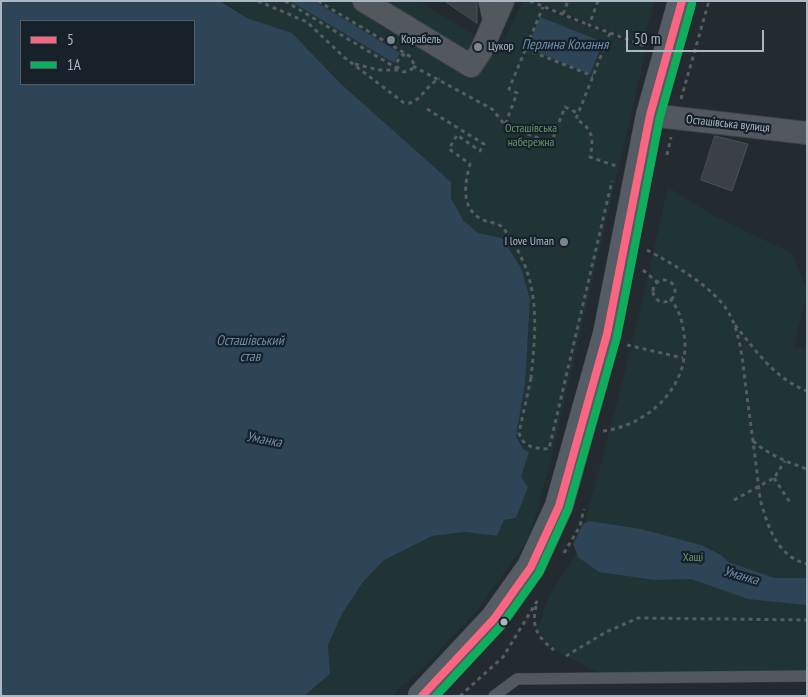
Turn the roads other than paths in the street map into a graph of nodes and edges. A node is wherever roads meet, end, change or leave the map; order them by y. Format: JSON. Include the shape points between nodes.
{"nodes":[{"id":1,"x":364,"y":1,"type":"edge"},
{"id":2,"x":484,"y":1,"type":"edge"},
{"id":3,"x":503,"y":1,"type":"edge"},
{"id":4,"x":682,"y":1,"type":"edge"},
{"id":5,"x":491,"y":30,"type":"junction"},
{"id":6,"x":650,"y":115,"type":"junction"},
{"id":7,"x":807,"y":132,"type":"edge"},
{"id":8,"x":807,"y":676,"type":"edge"},
{"id":9,"x":422,"y":696,"type":"edge"},
{"id":10,"x":494,"y":696,"type":"edge"}],
"edges":[{"from":1,"to":5,"type":"street","via":[[471,66]]},
{"from":2,"to":5,"type":"lane"},
{"from":3,"to":5,"type":"street"},
{"from":4,"to":6,"type":"main road"},
{"from":6,"to":7,"type":"street","name":"Осташівська вулиця"},
{"from":6,"to":9,"type":"main road","via":[[608,334],[559,506],[531,567],[499,612]]},
{"from":8,"to":10,"type":"lane","via":[[517,679]]}]}
